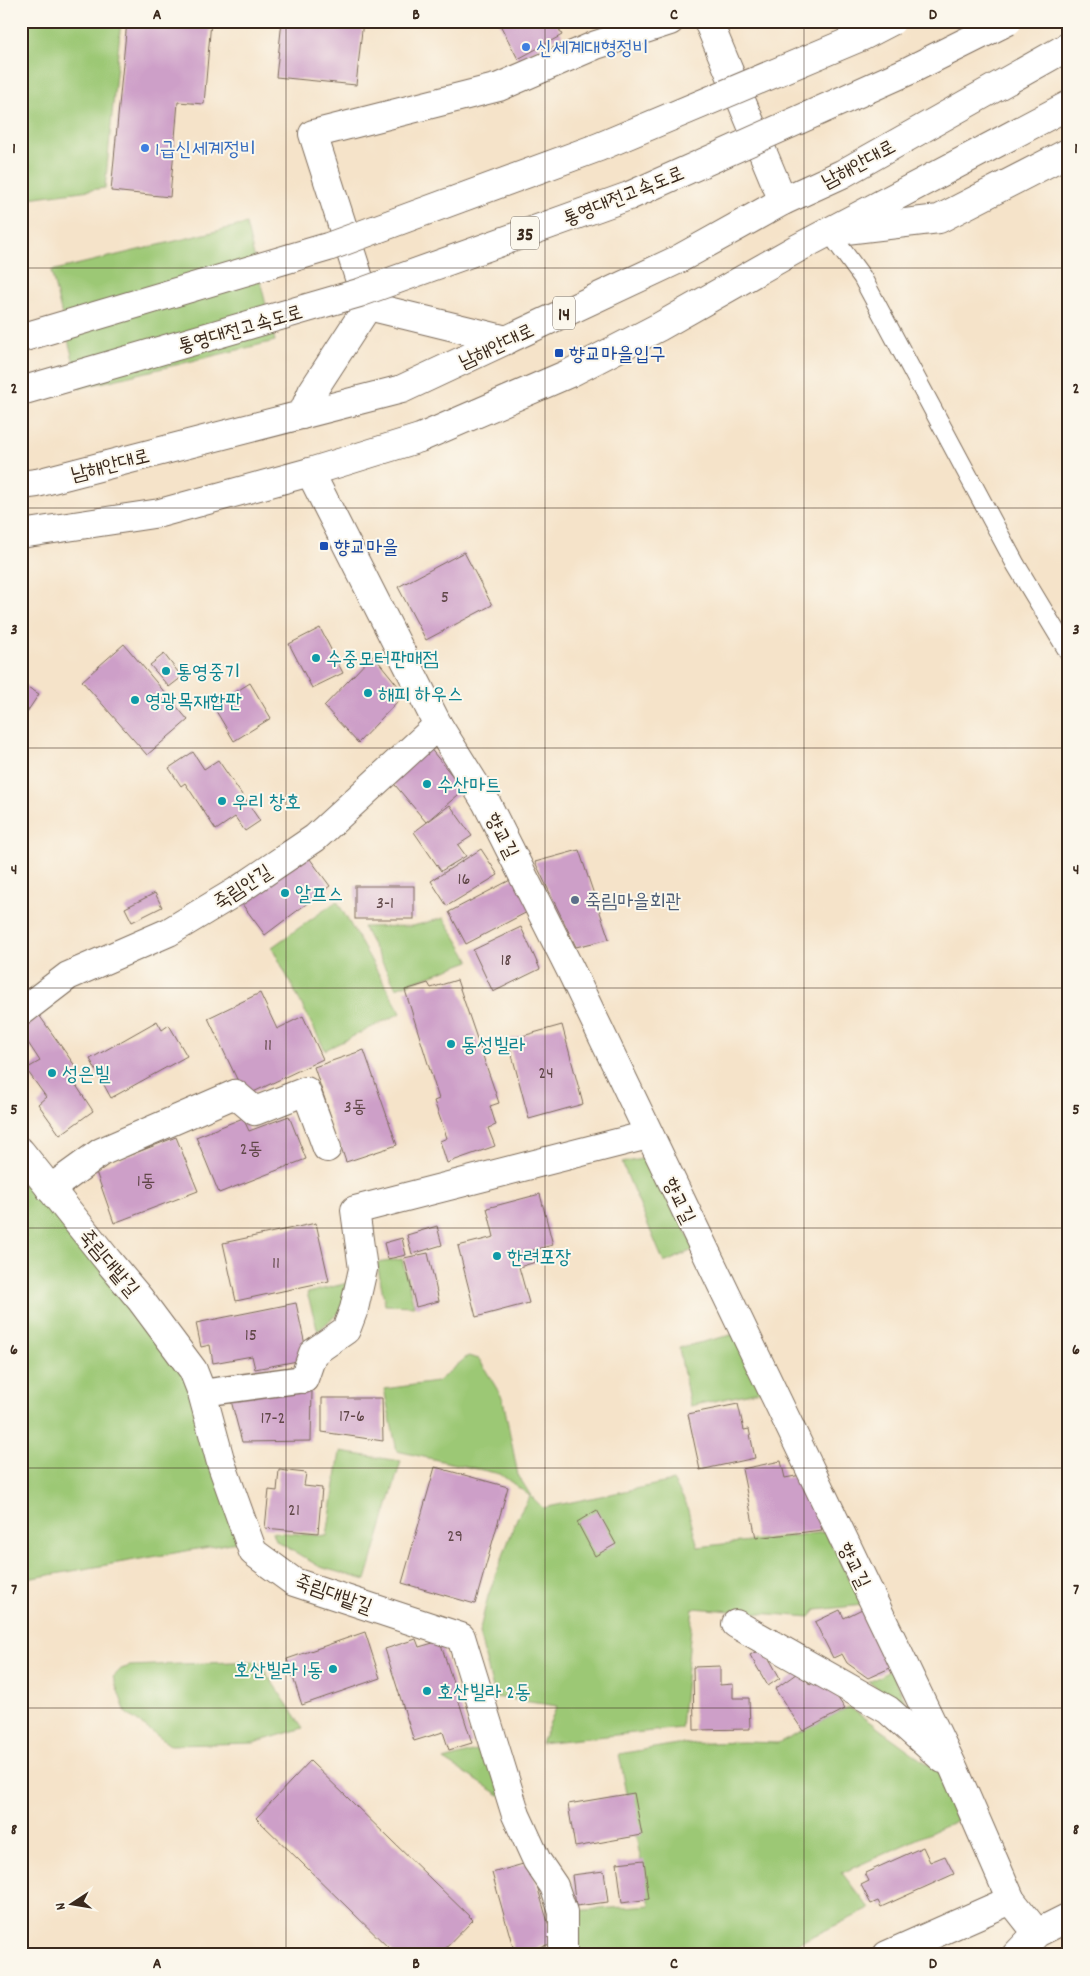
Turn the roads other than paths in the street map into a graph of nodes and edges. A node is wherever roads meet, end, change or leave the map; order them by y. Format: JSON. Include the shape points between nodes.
{"nodes":[{"id":1,"x":670,"y":21,"type":"edge"},
{"id":2,"x":708,"y":21,"type":"edge"},
{"id":3,"x":892,"y":21,"type":"edge"},
{"id":4,"x":1008,"y":21,"type":"edge"},
{"id":5,"x":1069,"y":46,"type":"edge"},
{"id":6,"x":1069,"y":105,"type":"edge"},
{"id":7,"x":1069,"y":152,"type":"edge"},
{"id":8,"x":783,"y":201,"type":"junction"},
{"id":9,"x":829,"y":232,"type":"junction"},
{"id":10,"x":368,"y":306,"type":"junction"},
{"id":11,"x":21,"y":338,"type":"edge"},
{"id":12,"x":507,"y":340,"type":"junction"},
{"id":13,"x":21,"y":391,"type":"edge"},
{"id":14,"x":302,"y":416,"type":"junction"},
{"id":15,"x":310,"y":472,"type":"junction"},
{"id":16,"x":21,"y":485,"type":"edge"},
{"id":17,"x":21,"y":534,"type":"edge"},
{"id":18,"x":1069,"y":653,"type":"edge"},
{"id":19,"x":438,"y":725,"type":"junction"},
{"id":20,"x":21,"y":1012,"type":"edge"},
{"id":21,"x":648,"y":1135,"type":"junction"},
{"id":22,"x":327,"y":1148,"type":"dead end"},
{"id":23,"x":21,"y":1152,"type":"edge"},
{"id":24,"x":50,"y":1189,"type":"junction"},
{"id":25,"x":304,"y":1379,"type":"joint"},
{"id":26,"x":202,"y":1393,"type":"junction"},
{"id":27,"x":736,"y":1624,"type":"dead end"},
{"id":28,"x":954,"y":1769,"type":"junction"},
{"id":29,"x":1011,"y":1900,"type":"junction"},
{"id":30,"x":1069,"y":1917,"type":"edge"},
{"id":31,"x":1036,"y":1933,"type":"junction"},
{"id":32,"x":564,"y":1955,"type":"edge"},
{"id":33,"x":887,"y":1955,"type":"edge"},
{"id":34,"x":1016,"y":1955,"type":"edge"}],
"edges":[{"from":1,"to":10,"type":"main road","via":[[596,45],[499,86],[313,134]]},
{"from":2,"to":8,"type":"main road"},
{"from":3,"to":11,"type":"main road","bridge":true,"via":[[599,147],[337,244]]},
{"from":4,"to":13,"type":"main road","name":"통영대전고속도로","number":"35","bridge":true,"via":[[908,71],[630,196],[359,293]]},
{"from":5,"to":8,"type":"main road","name":"남해안대로","number":"14","via":[[842,174]]},
{"from":6,"to":9,"type":"main road"},
{"from":7,"to":9,"type":"main road","via":[[939,219]]},
{"from":8,"to":12,"type":"main road","name":"남해안대로","number":"14","via":[[677,260]]},
{"from":9,"to":15,"type":"main road","via":[[570,373],[420,438]]},
{"from":9,"to":18,"type":"lane","via":[[862,277],[1016,565]]},
{"from":10,"to":12,"type":"main road"},
{"from":10,"to":14,"type":"main road","via":[[312,392]]},
{"from":12,"to":14,"type":"main road","name":"남해안대로","number":"14","via":[[402,389]]},
{"from":14,"to":16,"type":"main road","name":"남해안대로","number":"14"},
{"from":15,"to":17,"type":"main road","via":[[160,513]]},
{"from":15,"to":19,"type":"main road","name":"향교길"},
{"from":19,"to":20,"type":"main road","name":"죽림안길","via":[[315,838],[169,932],[68,976]]},
{"from":19,"to":21,"type":"main road","name":"향교길","via":[[486,802],[571,971]]},
{"from":21,"to":25,"type":"main road","via":[[355,1210],[363,1269],[354,1308],[346,1330],[313,1353]]},
{"from":21,"to":28,"type":"main road","name":"향교길"},
{"from":22,"to":24,"type":"main road","via":[[306,1091],[255,1111],[235,1094],[101,1152]]},
{"from":23,"to":24,"type":"main road","name":"죽림대밭길"},
{"from":24,"to":26,"type":"main road","name":"죽림대밭길","via":[[193,1370]]},
{"from":25,"to":26,"type":"street"},
{"from":26,"to":32,"type":"main road","name":"죽림대밭길","via":[[221,1463],[253,1552],[294,1582],[460,1637],[516,1815],[537,1861],[554,1886],[562,1912]]},
{"from":27,"to":28,"type":"main road","via":[[888,1710]]},
{"from":28,"to":29,"type":"main road","name":"향교길"},
{"from":29,"to":31,"type":"main road","name":"향교길"},
{"from":29,"to":33,"type":"main road"},
{"from":30,"to":31,"type":"main road"},
{"from":31,"to":34,"type":"main road"}]}
